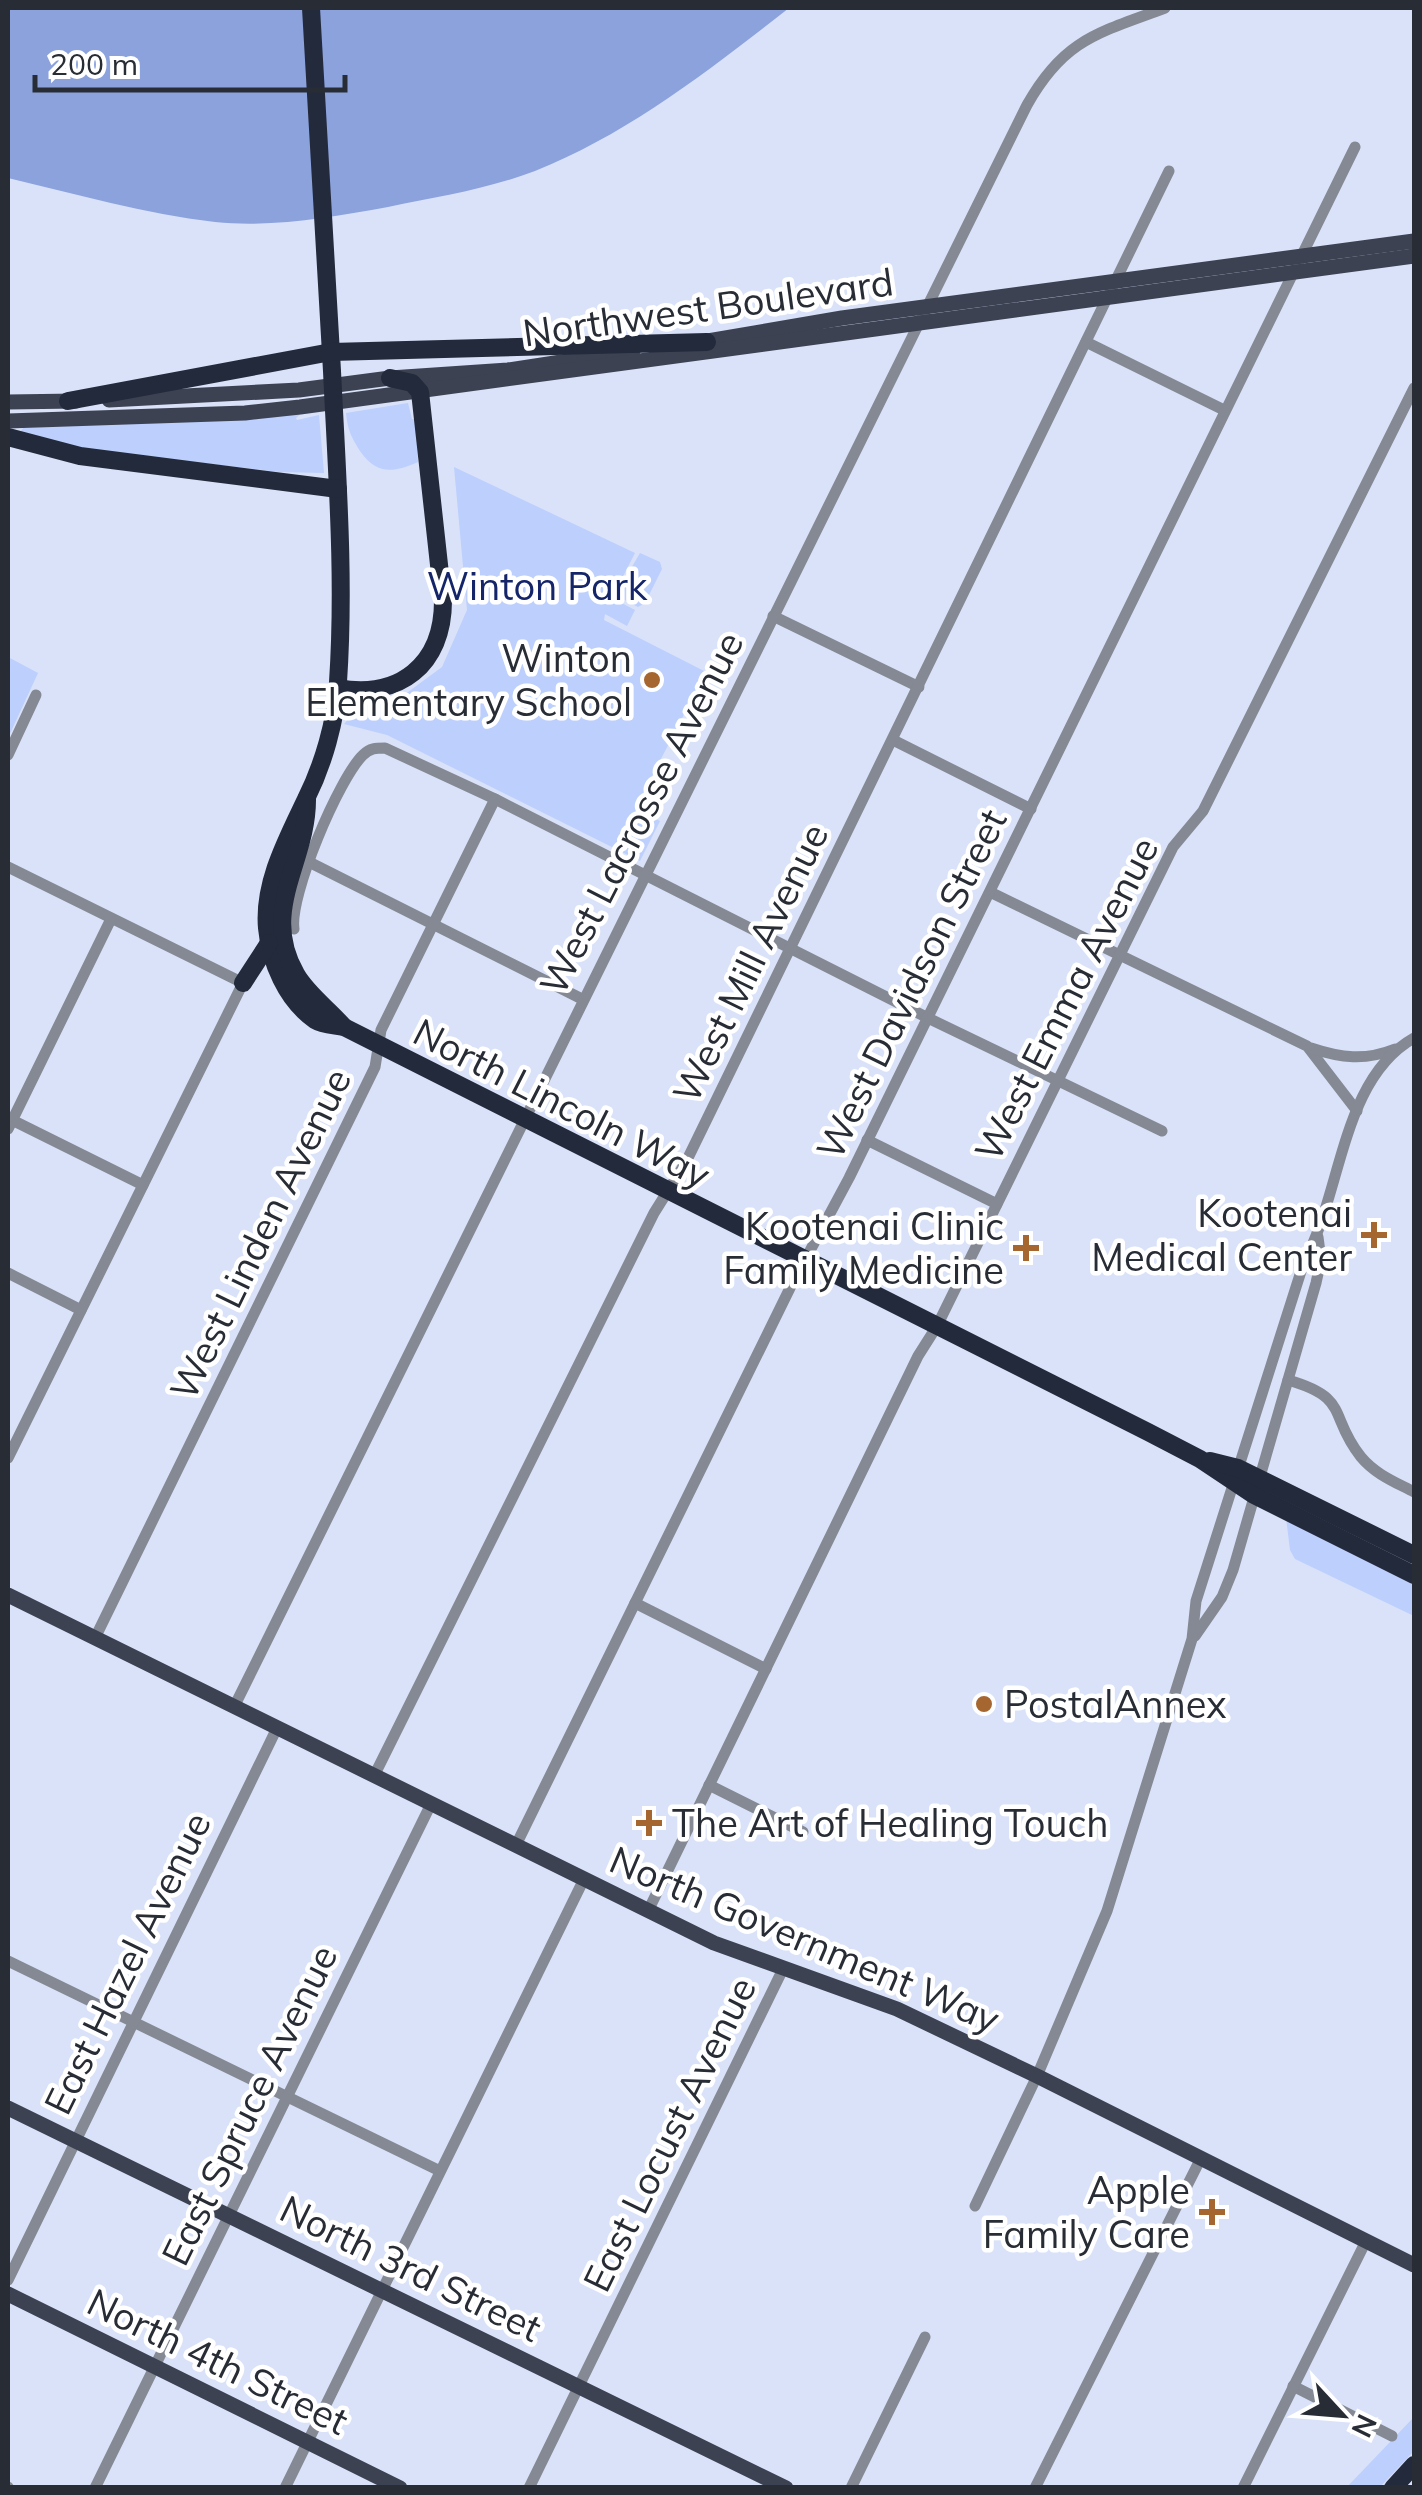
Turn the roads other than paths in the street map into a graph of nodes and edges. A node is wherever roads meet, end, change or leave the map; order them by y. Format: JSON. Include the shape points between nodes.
{"nodes":[{"id":1,"x":311,"y":8,"type":"edge"},
{"id":2,"x":1165,"y":8,"type":"edge"},
{"id":3,"x":1355,"y":147,"type":"dead end"},
{"id":4,"x":1168,"y":172,"type":"dead end"},
{"id":5,"x":1414,"y":240,"type":"edge"},
{"id":6,"x":1299,"y":256,"type":"junction"},
{"id":7,"x":1414,"y":256,"type":"edge"},
{"id":8,"x":1291,"y":273,"type":"junction"},
{"id":9,"x":1116,"y":281,"type":"junction"},
{"id":10,"x":1107,"y":298,"type":"junction"},
{"id":11,"x":926,"y":308,"type":"junction"},
{"id":12,"x":918,"y":324,"type":"junction"},
{"id":13,"x":707,"y":342,"type":"junction"},
{"id":14,"x":1086,"y":342,"type":"junction"},
{"id":15,"x":330,"y":352,"type":"junction"},
{"id":16,"x":390,"y":378,"type":"junction"},
{"id":17,"x":1414,"y":388,"type":"edge"},
{"id":18,"x":420,"y":392,"type":"junction"},
{"id":19,"x":68,"y":401,"type":"junction"},
{"id":20,"x":8,"y":402,"type":"edge"},
{"id":21,"x":1224,"y":410,"type":"junction"},
{"id":22,"x":8,"y":421,"type":"edge"},
{"id":23,"x":8,"y":437,"type":"edge"},
{"id":24,"x":338,"y":488,"type":"junction"},
{"id":25,"x":773,"y":616,"type":"junction"},
{"id":26,"x":919,"y":687,"type":"junction"},
{"id":27,"x":338,"y":688,"type":"junction"},
{"id":28,"x":36,"y":694,"type":"dead end"},
{"id":29,"x":893,"y":740,"type":"junction"},
{"id":30,"x":8,"y":754,"type":"edge"},
{"id":31,"x":307,"y":797,"type":"junction"},
{"id":32,"x":496,"y":799,"type":"junction"},
{"id":33,"x":1031,"y":809,"type":"junction"},
{"id":34,"x":309,"y":862,"type":"junction"},
{"id":35,"x":8,"y":867,"type":"edge"},
{"id":36,"x":644,"y":874,"type":"junction"},
{"id":37,"x":990,"y":892,"type":"junction"},
{"id":38,"x":111,"y":919,"type":"junction"},
{"id":39,"x":432,"y":924,"type":"junction"},
{"id":40,"x":294,"y":929,"type":"dead end"},
{"id":41,"x":269,"y":943,"type":"junction"},
{"id":42,"x":790,"y":949,"type":"junction"},
{"id":43,"x":1120,"y":954,"type":"junction"},
{"id":44,"x":282,"y":981,"type":"junction"},
{"id":45,"x":243,"y":983,"type":"junction"},
{"id":46,"x":582,"y":998,"type":"junction"},
{"id":47,"x":928,"y":1018,"type":"junction"},
{"id":48,"x":344,"y":1027,"type":"junction"},
{"id":49,"x":1414,"y":1038,"type":"edge"},
{"id":50,"x":378,"y":1046,"type":"junction"},
{"id":51,"x":1307,"y":1046,"type":"junction"},
{"id":52,"x":1400,"y":1047,"type":"junction"},
{"id":53,"x":1057,"y":1082,"type":"junction"},
{"id":54,"x":1357,"y":1111,"type":"junction"},
{"id":55,"x":522,"y":1119,"type":"junction"},
{"id":56,"x":9,"y":1122,"type":"edge"},
{"id":57,"x":1162,"y":1131,"type":"dead end"},
{"id":58,"x":867,"y":1140,"type":"junction"},
{"id":59,"x":143,"y":1185,"type":"junction"},
{"id":60,"x":668,"y":1192,"type":"junction"},
{"id":61,"x":996,"y":1204,"type":"junction"},
{"id":62,"x":1318,"y":1237,"type":"junction"},
{"id":63,"x":806,"y":1260,"type":"junction"},
{"id":64,"x":8,"y":1273,"type":"edge"},
{"id":65,"x":80,"y":1310,"type":"junction"},
{"id":66,"x":937,"y":1326,"type":"junction"},
{"id":67,"x":1288,"y":1380,"type":"junction"},
{"id":68,"x":8,"y":1427,"type":"edge"},
{"id":69,"x":20,"y":1433,"type":"junction"},
{"id":70,"x":8,"y":1458,"type":"edge"},
{"id":71,"x":1236,"y":1476,"type":"junction"},
{"id":72,"x":1257,"y":1487,"type":"junction"},
{"id":73,"x":1414,"y":1492,"type":"edge"},
{"id":74,"x":1414,"y":1555,"type":"edge"},
{"id":75,"x":1414,"y":1575,"type":"edge"},
{"id":76,"x":8,"y":1595,"type":"edge"},
{"id":77,"x":635,"y":1603,"type":"junction"},
{"id":78,"x":95,"y":1638,"type":"junction"},
{"id":79,"x":1192,"y":1639,"type":"junction"},
{"id":80,"x":766,"y":1669,"type":"junction"},
{"id":81,"x":234,"y":1707,"type":"junction"},
{"id":82,"x":277,"y":1728,"type":"junction"},
{"id":83,"x":374,"y":1776,"type":"junction"},
{"id":84,"x":709,"y":1785,"type":"junction"},
{"id":85,"x":431,"y":1804,"type":"junction"},
{"id":86,"x":802,"y":1832,"type":"dead end"},
{"id":87,"x":516,"y":1846,"type":"junction"},
{"id":88,"x":584,"y":1879,"type":"junction"},
{"id":89,"x":648,"y":1911,"type":"junction"},
{"id":90,"x":8,"y":1961,"type":"edge"},
{"id":91,"x":783,"y":1969,"type":"junction"},
{"id":92,"x":133,"y":2020,"type":"junction"},
{"id":93,"x":1037,"y":2076,"type":"junction"},
{"id":94,"x":287,"y":2096,"type":"junction"},
{"id":95,"x":8,"y":2108,"type":"edge"},
{"id":96,"x":74,"y":2140,"type":"junction"},
{"id":97,"x":1201,"y":2158,"type":"junction"},
{"id":98,"x":440,"y":2171,"type":"junction"},
{"id":99,"x":975,"y":2206,"type":"dead end"},
{"id":100,"x":228,"y":2215,"type":"junction"},
{"id":101,"x":1366,"y":2241,"type":"junction"},
{"id":102,"x":1414,"y":2265,"type":"edge"},
{"id":103,"x":8,"y":2280,"type":"edge"},
{"id":104,"x":381,"y":2290,"type":"junction"},
{"id":105,"x":8,"y":2294,"type":"edge"},
{"id":106,"x":925,"y":2337,"type":"dead end"},
{"id":107,"x":155,"y":2365,"type":"junction"},
{"id":108,"x":578,"y":2386,"type":"junction"},
{"id":109,"x":1294,"y":2386,"type":"junction"},
{"id":110,"x":1392,"y":2436,"type":"dead end"},
{"id":111,"x":309,"y":2441,"type":"junction"},
{"id":112,"x":1414,"y":2466,"type":"edge"},
{"id":113,"x":1414,"y":2481,"type":"edge"},
{"id":114,"x":95,"y":2488,"type":"edge"},
{"id":115,"x":286,"y":2488,"type":"edge"},
{"id":116,"x":400,"y":2488,"type":"edge"},
{"id":117,"x":528,"y":2488,"type":"edge"},
{"id":118,"x":786,"y":2488,"type":"edge"},
{"id":119,"x":851,"y":2488,"type":"edge"},
{"id":120,"x":1035,"y":2488,"type":"edge"},
{"id":121,"x":1243,"y":2488,"type":"edge"},
{"id":122,"x":1394,"y":2488,"type":"edge"},
{"id":123,"x":1410,"y":2488,"type":"edge"}],
"edges":[{"from":1,"to":15,"type":"highway"},
{"from":2,"to":11,"type":"street","name":"West Lacrosse Avenue","via":[[1096,34],[1052,64]]},
{"from":3,"to":6,"type":"street","name":"West Davidson Street"},
{"from":4,"to":9,"type":"street","name":"West Mill Avenue"},
{"from":5,"to":6,"type":"main road","name":"Northwest Boulevard"},
{"from":6,"to":8,"type":"street","name":"West Davidson Street"},
{"from":6,"to":9,"type":"main road","name":"Northwest Boulevard"},
{"from":7,"to":8,"type":"main road","name":"Northwest Boulevard"},
{"from":8,"to":10,"type":"main road","name":"Northwest Boulevard"},
{"from":8,"to":21,"type":"street","name":"West Davidson Street"},
{"from":9,"to":10,"type":"street","name":"West Mill Avenue"},
{"from":9,"to":11,"type":"main road","name":"Northwest Boulevard"},
{"from":10,"to":12,"type":"main road","name":"Northwest Boulevard"},
{"from":10,"to":14,"type":"street","name":"West Mill Avenue"},
{"from":11,"to":12,"type":"street","name":"West Lacrosse Avenue"},
{"from":11,"to":13,"type":"main road","name":"Northwest Boulevard"},
{"from":12,"to":18,"type":"main road","name":"Northwest Boulevard"},
{"from":12,"to":25,"type":"street","name":"West Lacrosse Avenue"},
{"from":13,"to":15,"type":"highway"},
{"from":13,"to":16,"type":"main road","name":"Northwest Boulevard","via":[[508,370]]},
{"from":14,"to":21,"type":"street"},
{"from":14,"to":26,"type":"street","name":"West Mill Avenue"},
{"from":15,"to":19,"type":"highway"},
{"from":15,"to":24,"type":"highway"},
{"from":16,"to":18,"type":"highway"},
{"from":16,"to":19,"type":"main road","name":"Northwest Boulevard","via":[[236,396]]},
{"from":17,"to":43,"type":"street","name":"West Emma Avenue","via":[[1203,812],[1173,847]]},
{"from":18,"to":22,"type":"main road","name":"Northwest Boulevard","via":[[245,413]]},
{"from":18,"to":27,"type":"highway","via":[[441,628],[429,656],[406,679],[360,692]]},
{"from":19,"to":20,"type":"main road","name":"Northwest Boulevard"},
{"from":21,"to":33,"type":"street","name":"West Davidson Street"},
{"from":23,"to":24,"type":"highway","via":[[80,456]]},
{"from":24,"to":27,"type":"highway"},
{"from":25,"to":26,"type":"street"},
{"from":25,"to":36,"type":"street","name":"West Lacrosse Avenue"},
{"from":26,"to":29,"type":"street","name":"West Mill Avenue"},
{"from":27,"to":31,"type":"highway"},
{"from":28,"to":30,"type":"street"},
{"from":29,"to":33,"type":"street"},
{"from":29,"to":42,"type":"street","name":"West Mill Avenue"},
{"from":31,"to":41,"type":"highway","via":[[270,888]]},
{"from":31,"to":48,"type":"highway","via":[[308,825],[286,886],[282,936],[297,976]]},
{"from":32,"to":34,"type":"street","via":[[374,748],[355,766]]},
{"from":32,"to":36,"type":"street"},
{"from":32,"to":39,"type":"street","name":"West Linden Avenue"},
{"from":33,"to":37,"type":"street","name":"West Davidson Street"},
{"from":34,"to":39,"type":"street"},
{"from":34,"to":40,"type":"street"},
{"from":35,"to":38,"type":"street"},
{"from":36,"to":42,"type":"street"},
{"from":36,"to":46,"type":"street","name":"West Lacrosse Avenue"},
{"from":37,"to":43,"type":"street"},
{"from":37,"to":47,"type":"street","name":"West Davidson Street"},
{"from":38,"to":45,"type":"street"},
{"from":38,"to":56,"type":"street"},
{"from":39,"to":46,"type":"street"},
{"from":39,"to":50,"type":"street","name":"West Linden Avenue"},
{"from":41,"to":44,"type":"highway"},
{"from":41,"to":45,"type":"highway"},
{"from":42,"to":47,"type":"street"},
{"from":42,"to":60,"type":"street","name":"West Mill Avenue"},
{"from":43,"to":51,"type":"street"},
{"from":43,"to":53,"type":"street","name":"West Emma Avenue"},
{"from":44,"to":45,"type":"highway"},
{"from":44,"to":48,"type":"highway","via":[[318,1022]]},
{"from":45,"to":59,"type":"street"},
{"from":46,"to":55,"type":"street","name":"West Lacrosse Avenue"},
{"from":47,"to":53,"type":"street"},
{"from":47,"to":58,"type":"street","name":"West Davidson Street"},
{"from":48,"to":50,"type":"highway","name":"North Lincoln Way"},
{"from":49,"to":52,"type":"street"},
{"from":50,"to":55,"type":"highway","name":"North Lincoln Way"},
{"from":50,"to":78,"type":"street","name":"West Linden Avenue","via":[[374,1070]]},
{"from":51,"to":52,"type":"street","via":[[1359,1058]]},
{"from":51,"to":54,"type":"street"},
{"from":52,"to":54,"type":"street"},
{"from":53,"to":57,"type":"street"},
{"from":53,"to":61,"type":"street","name":"West Emma Avenue"},
{"from":54,"to":62,"type":"street"},
{"from":55,"to":60,"type":"highway","name":"North Lincoln Way"},
{"from":55,"to":81,"type":"street","name":"West Lacrosse Avenue"},
{"from":56,"to":59,"type":"street"},
{"from":58,"to":61,"type":"street"},
{"from":58,"to":63,"type":"street","name":"West Davidson Street"},
{"from":59,"to":65,"type":"street"},
{"from":60,"to":63,"type":"highway","name":"North Lincoln Way"},
{"from":60,"to":83,"type":"street","name":"West Mill Avenue"},
{"from":61,"to":66,"type":"street","name":"West Emma Avenue"},
{"from":62,"to":67,"type":"street","via":[[1321,1260]]},
{"from":62,"to":71,"type":"street","via":[[1304,1262]]},
{"from":63,"to":66,"type":"highway","name":"North Lincoln Way"},
{"from":63,"to":77,"type":"street","name":"West Davidson Street"},
{"from":64,"to":65,"type":"street"},
{"from":65,"to":69,"type":"street"},
{"from":66,"to":71,"type":"highway","name":"North Lincoln Way"},
{"from":66,"to":80,"type":"street","name":"West Emma Avenue"},
{"from":67,"to":72,"type":"street"},
{"from":67,"to":73,"type":"street","via":[[1331,1399],[1363,1460]]},
{"from":68,"to":69,"type":"street"},
{"from":69,"to":70,"type":"street"},
{"from":71,"to":72,"type":"highway","name":"North Lincoln Way"},
{"from":71,"to":79,"type":"street","via":[[1196,1601]]},
{"from":72,"to":74,"type":"highway"},
{"from":72,"to":75,"type":"highway"},
{"from":72,"to":79,"type":"street","via":[[1222,1597]]},
{"from":76,"to":78,"type":"main road","name":"North Government Way"},
{"from":77,"to":80,"type":"street"},
{"from":77,"to":87,"type":"street","name":"West Davidson Street"},
{"from":78,"to":81,"type":"main road","name":"North Government Way"},
{"from":79,"to":93,"type":"street","via":[[1107,1911]]},
{"from":80,"to":84,"type":"street","name":"West Emma Avenue"},
{"from":81,"to":82,"type":"main road","name":"North Government Way"},
{"from":82,"to":83,"type":"main road","name":"North Government Way"},
{"from":82,"to":92,"type":"street","name":"East Hazel Avenue"},
{"from":83,"to":85,"type":"main road","name":"North Government Way"},
{"from":84,"to":86,"type":"street"},
{"from":84,"to":89,"type":"street","name":"West Emma Avenue"},
{"from":85,"to":87,"type":"main road","name":"North Government Way"},
{"from":85,"to":94,"type":"street","name":"East Spruce Avenue"},
{"from":87,"to":88,"type":"main road","name":"North Government Way"},
{"from":88,"to":89,"type":"main road","name":"North Government Way"},
{"from":88,"to":98,"type":"street"},
{"from":89,"to":91,"type":"main road","name":"North Government Way"},
{"from":90,"to":92,"type":"street"},
{"from":91,"to":93,"type":"main road","name":"North Government Way","via":[[897,2009]]},
{"from":91,"to":108,"type":"street","name":"East Locust Avenue"},
{"from":92,"to":94,"type":"street"},
{"from":92,"to":96,"type":"street","name":"East Hazel Avenue"},
{"from":93,"to":97,"type":"main road","name":"North Government Way"},
{"from":93,"to":99,"type":"street"},
{"from":94,"to":98,"type":"street"},
{"from":94,"to":100,"type":"street","name":"East Spruce Avenue"},
{"from":95,"to":96,"type":"main road","name":"North 3rd Street"},
{"from":96,"to":100,"type":"main road","name":"North 3rd Street"},
{"from":96,"to":103,"type":"street","name":"East Hazel Avenue"},
{"from":97,"to":101,"type":"main road","name":"North Government Way"},
{"from":97,"to":120,"type":"street"},
{"from":98,"to":104,"type":"street"},
{"from":100,"to":104,"type":"main road","name":"North 3rd Street"},
{"from":100,"to":107,"type":"street","name":"East Spruce Avenue"},
{"from":101,"to":102,"type":"main road","name":"North Government Way"},
{"from":101,"to":109,"type":"street"},
{"from":104,"to":108,"type":"main road","name":"North 3rd Street"},
{"from":104,"to":111,"type":"street"},
{"from":105,"to":107,"type":"main road","name":"North 4th Street"},
{"from":106,"to":119,"type":"street"},
{"from":107,"to":111,"type":"main road","name":"North 4th Street"},
{"from":107,"to":114,"type":"street","name":"East Spruce Avenue"},
{"from":108,"to":117,"type":"street","name":"East Locust Avenue"},
{"from":108,"to":118,"type":"main road","name":"North 3rd Street"},
{"from":109,"to":110,"type":"street"},
{"from":109,"to":121,"type":"street"},
{"from":111,"to":115,"type":"street"},
{"from":111,"to":116,"type":"main road","name":"North 4th Street"},
{"from":112,"to":122,"type":"highway"},
{"from":113,"to":123,"type":"highway"}]}
